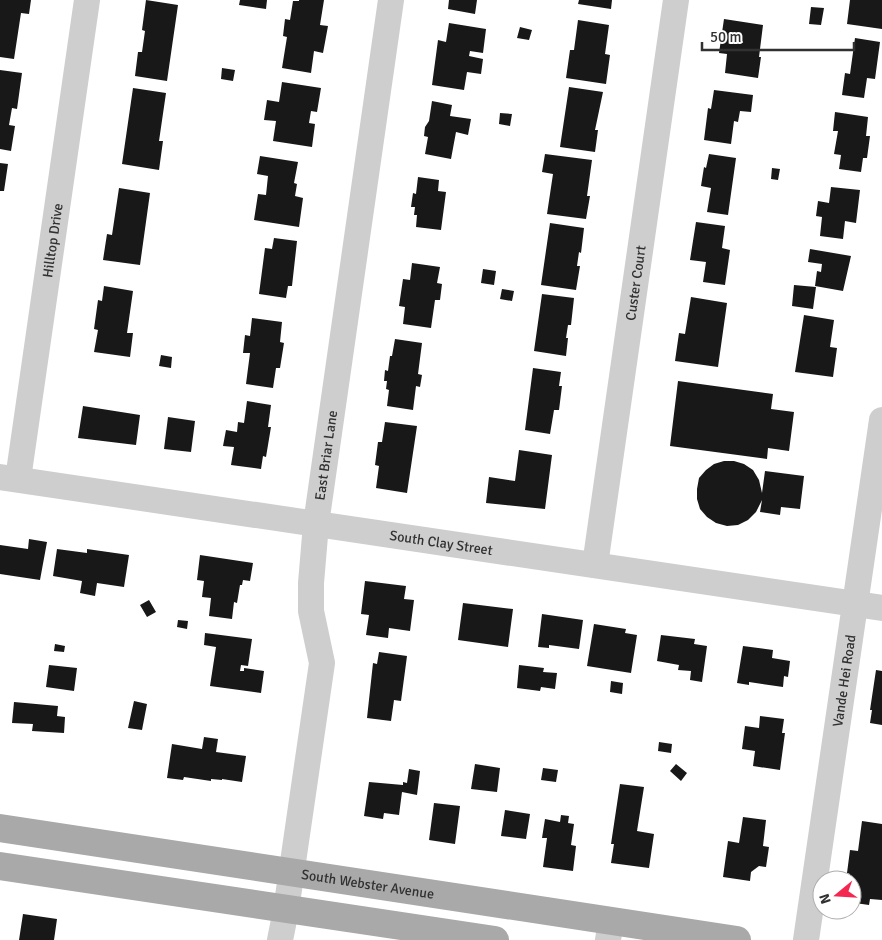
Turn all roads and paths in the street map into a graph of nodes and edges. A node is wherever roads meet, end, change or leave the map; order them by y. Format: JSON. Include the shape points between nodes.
{"nodes":[{"id":1,"x":87,"y":0,"type":"edge"},
{"id":2,"x":391,"y":0,"type":"edge"},
{"id":3,"x":676,"y":0,"type":"edge"},
{"id":4,"x":882,"y":420,"type":"edge"},
{"id":5,"x":9,"y":478,"type":"edge"},
{"id":6,"x":316,"y":524,"type":"junction"},
{"id":7,"x":595,"y":565,"type":"junction"},
{"id":8,"x":856,"y":604,"type":"junction"},
{"id":9,"x":882,"y":608,"type":"edge"},
{"id":10,"x":0,"y":828,"type":"edge"},
{"id":11,"x":0,"y":866,"type":"edge"},
{"id":12,"x":292,"y":872,"type":"junction"},
{"id":13,"x":286,"y":910,"type":"junction"},
{"id":14,"x":610,"y":930,"type":"edge"},
{"id":15,"x":280,"y":940,"type":"edge"},
{"id":16,"x":494,"y":940,"type":"edge"},
{"id":17,"x":737,"y":940,"type":"edge"},
{"id":18,"x":806,"y":940,"type":"edge"}],
"edges":[{"from":1,"to":5,"type":"street","name":"Hilltop Drive"},
{"from":2,"to":6,"type":"street","name":"East Briar Lane"},
{"from":3,"to":7,"type":"street","name":"Custer Court"},
{"from":4,"to":8,"type":"street","name":"Vande Hei Road"},
{"from":5,"to":6,"type":"street","name":"South Clay Street"},
{"from":6,"to":7,"type":"street","name":"South Clay Street"},
{"from":6,"to":12,"type":"street","name":"East Briar Lane","via":[[311,611],[322,663]]},
{"from":7,"to":8,"type":"street","name":"South Clay Street"},
{"from":8,"to":9,"type":"street","name":"South Clay Street"},
{"from":8,"to":18,"type":"street","name":"Vande Hei Road"},
{"from":10,"to":12,"type":"main road","name":"South Webster Avenue"},
{"from":11,"to":13,"type":"main road"},
{"from":12,"to":13,"type":"street","name":"East Briar Lane"},
{"from":12,"to":14,"type":"main road","name":"South Webster Avenue"},
{"from":13,"to":15,"type":"street","name":"East Briar Lane"},
{"from":13,"to":16,"type":"main road"},
{"from":14,"to":17,"type":"main road","name":"South Webster Avenue"}]}
